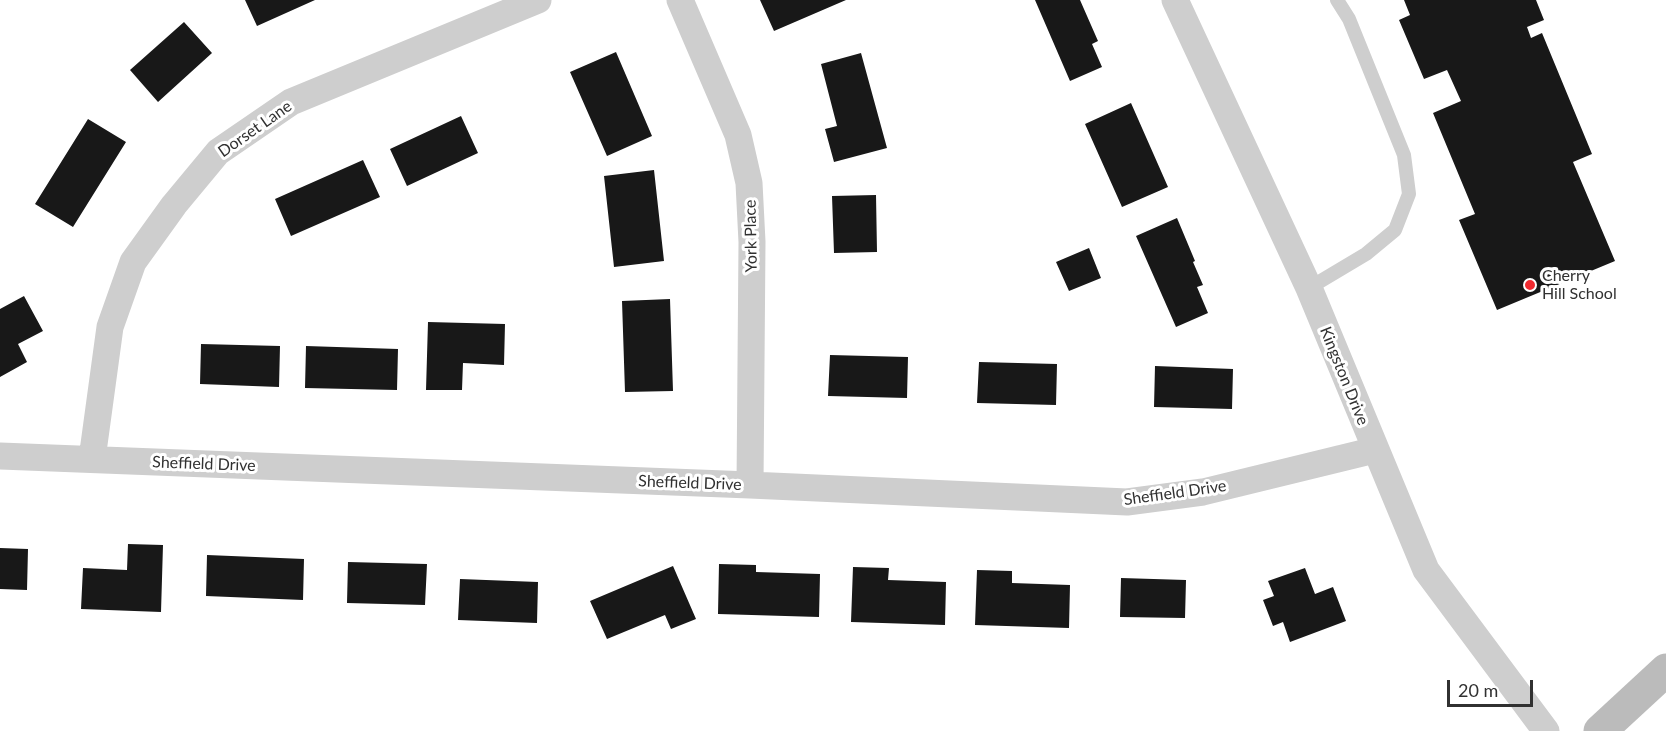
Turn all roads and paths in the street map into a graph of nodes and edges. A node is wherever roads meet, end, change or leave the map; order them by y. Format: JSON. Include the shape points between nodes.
{"nodes":[{"id":1,"x":538,"y":0,"type":"edge"},
{"id":2,"x":680,"y":0,"type":"edge"},
{"id":3,"x":1175,"y":0,"type":"edge"},
{"id":4,"x":1337,"y":0,"type":"edge"},
{"id":5,"x":1309,"y":288,"type":"junction"},
{"id":6,"x":1375,"y":450,"type":"junction"},
{"id":7,"x":0,"y":456,"type":"edge"},
{"id":8,"x":92,"y":459,"type":"junction"},
{"id":9,"x":750,"y":485,"type":"junction"},
{"id":10,"x":1666,"y":670,"type":"edge"},
{"id":11,"x":1546,"y":731,"type":"edge"},
{"id":12,"x":1600,"y":731,"type":"edge"}],
"edges":[{"from":1,"to":8,"type":"street","name":"Dorset Lane","via":[[291,102],[218,152],[133,262],[110,327]]},
{"from":2,"to":9,"type":"street","name":"York Place","via":[[738,135],[749,183]]},
{"from":3,"to":5,"type":"street","name":"Kingston Drive"},
{"from":4,"to":5,"type":"lane","via":[[1349,19],[1404,154],[1409,194],[1395,230],[1366,254]]},
{"from":5,"to":6,"type":"street","name":"Kingston Drive"},
{"from":6,"to":9,"type":"street","name":"Sheffield Drive","via":[[1203,492],[1127,502]]},
{"from":6,"to":11,"type":"street","name":"Kingston Drive","via":[[1426,570]]},
{"from":7,"to":8,"type":"street","name":"Sheffield Drive"},
{"from":8,"to":9,"type":"street","name":"Sheffield Drive"},
{"from":10,"to":12,"type":"street"}]}
